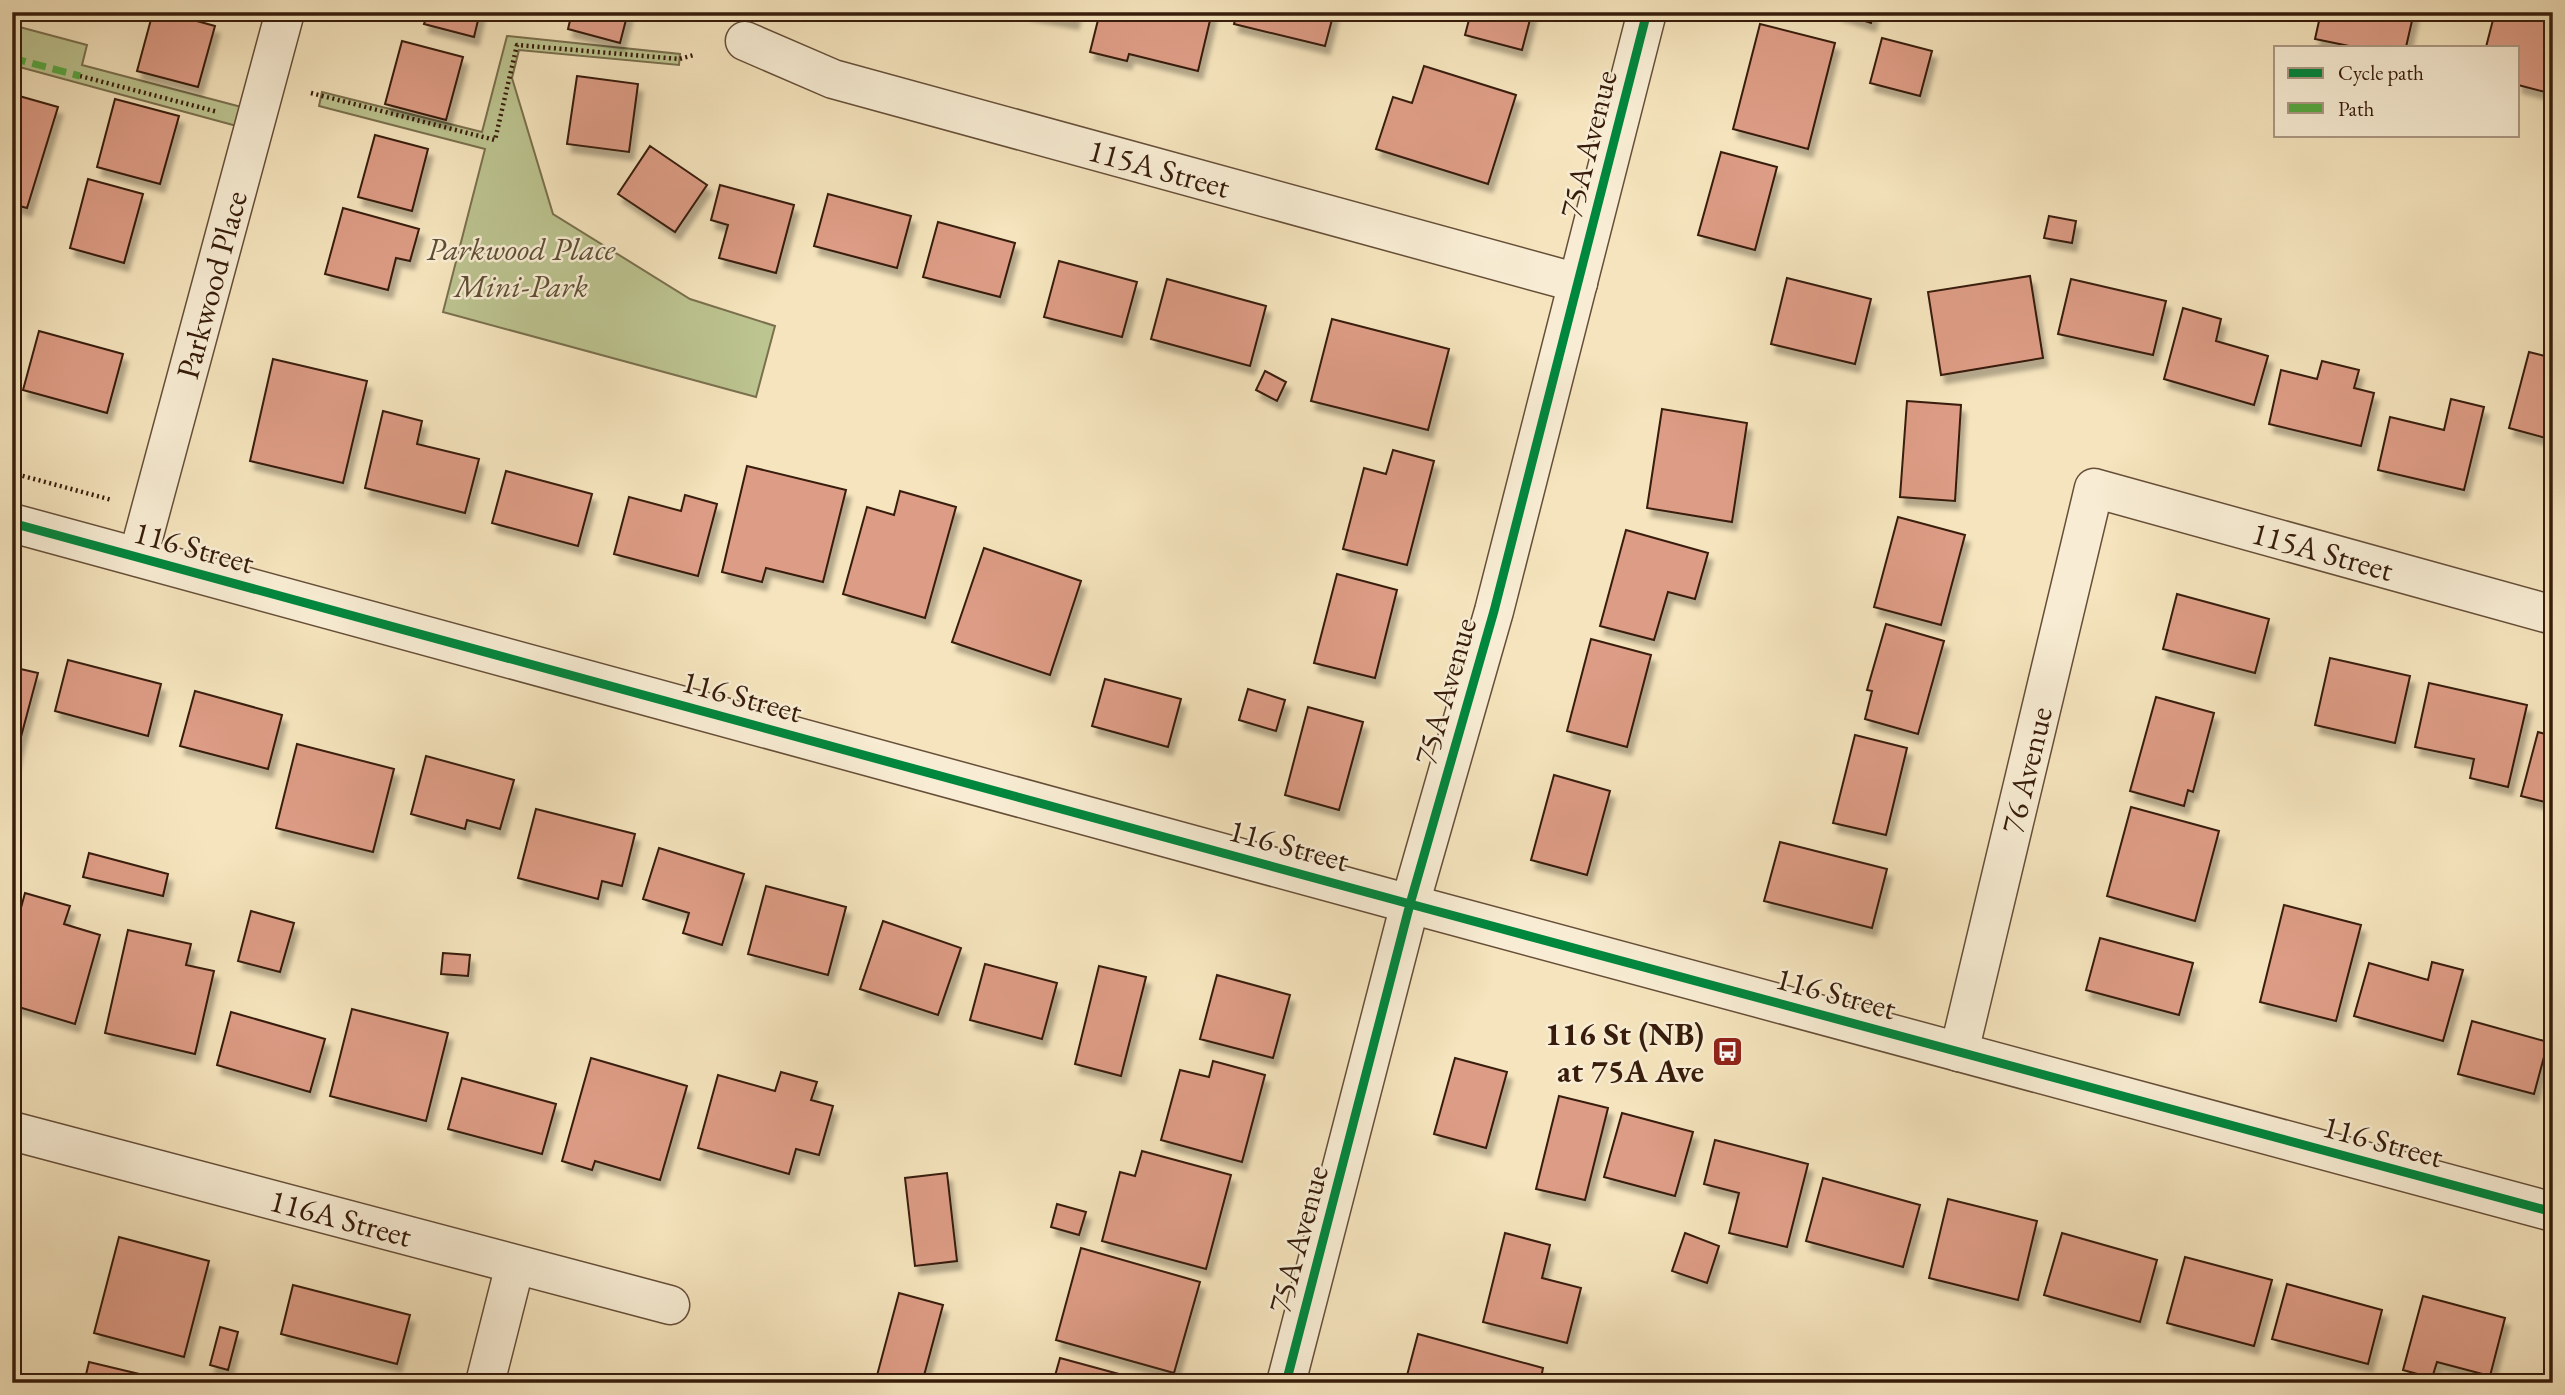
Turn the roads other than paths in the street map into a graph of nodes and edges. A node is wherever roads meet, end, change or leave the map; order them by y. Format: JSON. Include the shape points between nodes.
{"nodes":[{"id":1,"x":285,"y":12,"type":"edge"},
{"id":2,"x":1647,"y":12,"type":"edge"},
{"id":3,"x":745,"y":41,"type":"dead end"},
{"id":4,"x":1578,"y":283,"type":"junction"},
{"id":5,"x":2094,"y":488,"type":"joint"},
{"id":6,"x":12,"y":523,"type":"edge"},
{"id":7,"x":138,"y":557,"type":"junction"},
{"id":8,"x":2553,"y":615,"type":"edge"},
{"id":9,"x":1410,"y":904,"type":"junction"},
{"id":10,"x":1959,"y":1052,"type":"junction"},
{"id":11,"x":12,"y":1131,"type":"edge"},
{"id":12,"x":2553,"y":1212,"type":"edge"},
{"id":13,"x":515,"y":1265,"type":"junction"},
{"id":14,"x":670,"y":1305,"type":"dead end"},
{"id":15,"x":485,"y":1383,"type":"edge"},
{"id":16,"x":1286,"y":1383,"type":"edge"}],
"edges":[{"from":1,"to":7,"type":"street","name":"Parkwood Place"},
{"from":2,"to":4,"type":"street","name":"75A Avenue"},
{"from":3,"to":4,"type":"street","name":"115A Street","via":[[833,79]]},
{"from":4,"to":9,"type":"street","name":"75A Avenue","via":[[1494,611]]},
{"from":5,"to":8,"type":"street","name":"115A Street"},
{"from":5,"to":10,"type":"street","name":"76 Avenue"},
{"from":6,"to":7,"type":"street","name":"116 Street"},
{"from":7,"to":9,"type":"street","name":"116 Street"},
{"from":9,"to":10,"type":"street","name":"116 Street"},
{"from":9,"to":16,"type":"street","name":"75A Avenue"},
{"from":10,"to":12,"type":"street","name":"116 Street"},
{"from":11,"to":13,"type":"street","name":"116A Street"},
{"from":13,"to":14,"type":"street","name":"116A Street"},
{"from":13,"to":15,"type":"street"}]}
